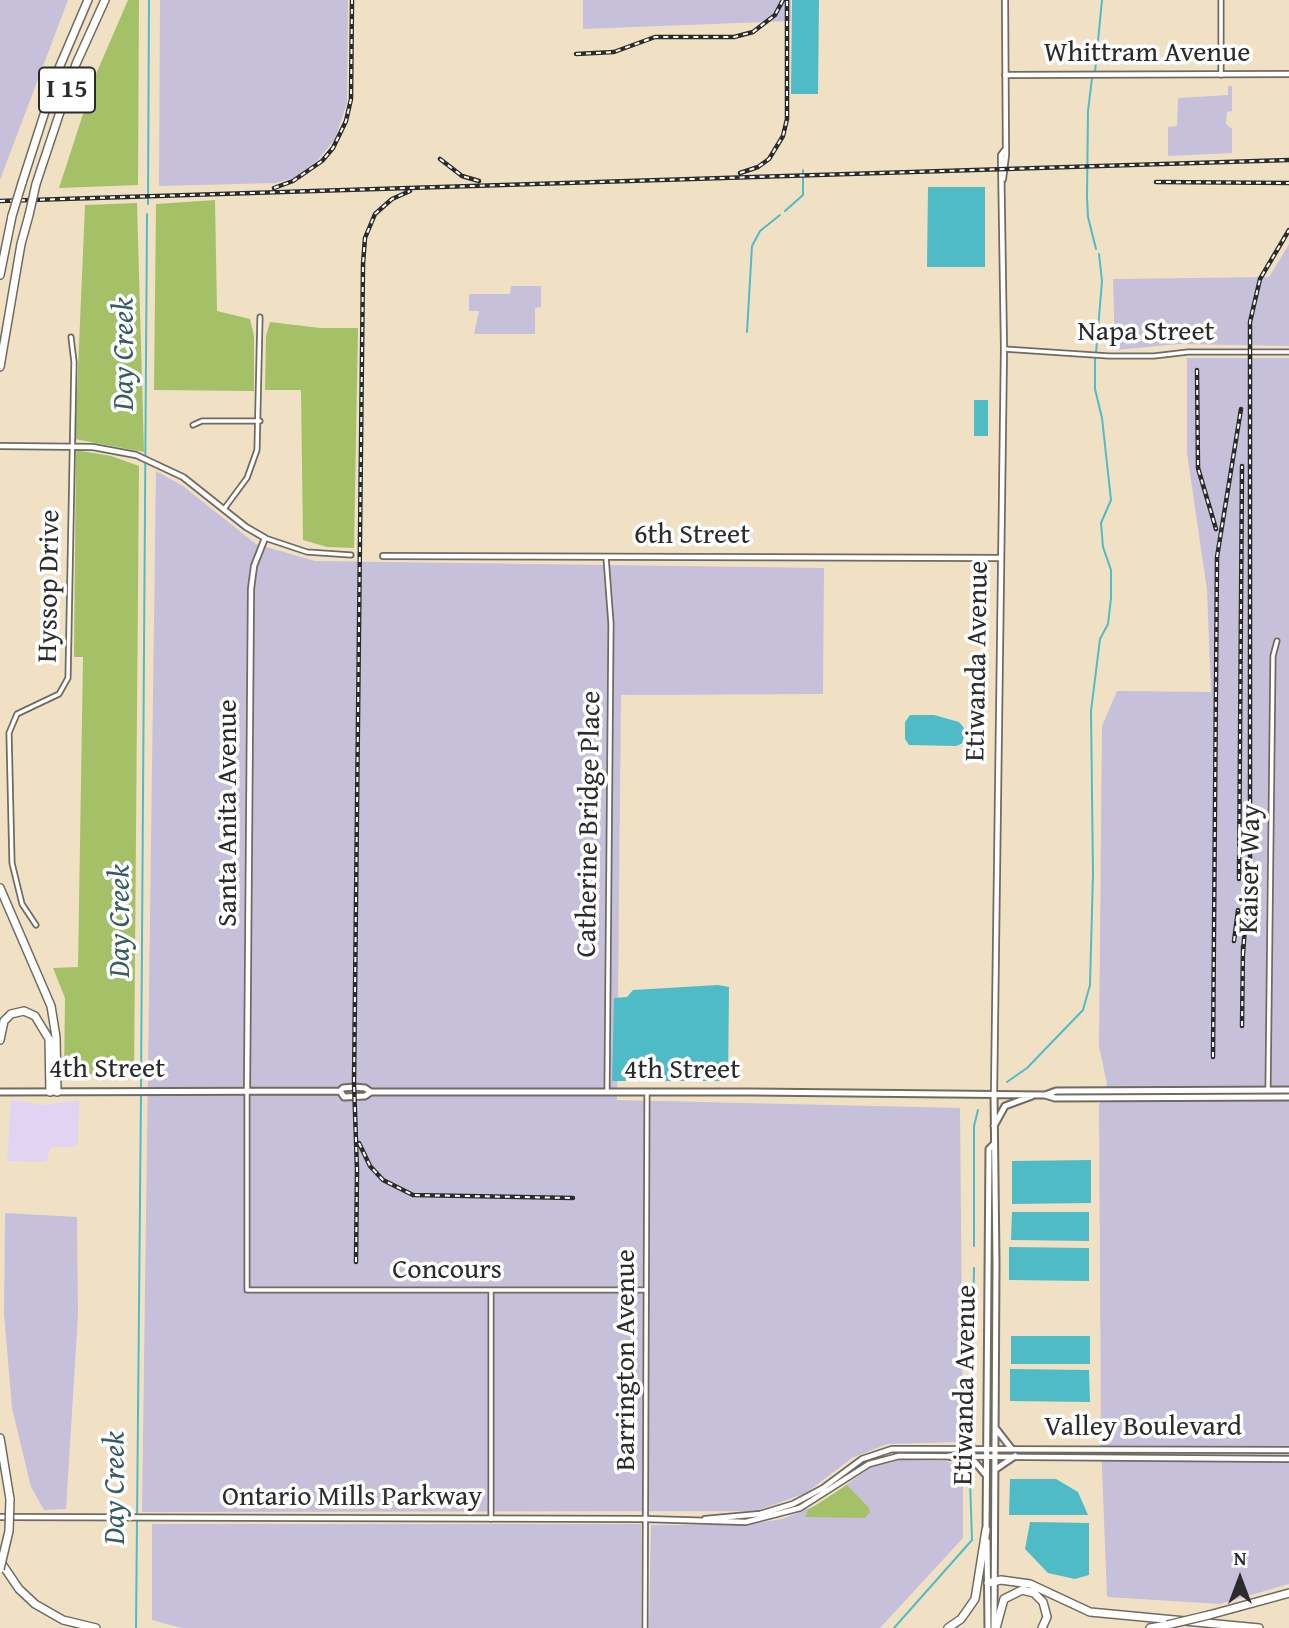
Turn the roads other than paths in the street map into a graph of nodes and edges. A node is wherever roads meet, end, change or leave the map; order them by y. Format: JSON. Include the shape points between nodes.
{"nodes":[{"id":1,"x":88,"y":0,"type":"edge"},
{"id":2,"x":105,"y":0,"type":"edge"},
{"id":3,"x":1006,"y":0,"type":"edge"},
{"id":4,"x":1221,"y":0,"type":"edge"},
{"id":5,"x":1289,"y":74,"type":"edge"},
{"id":6,"x":1005,"y":75,"type":"junction"},
{"id":7,"x":1221,"y":75,"type":"junction"},
{"id":8,"x":0,"y":275,"type":"edge"},
{"id":9,"x":261,"y":317,"type":"dead end"},
{"id":10,"x":71,"y":337,"type":"dead end"},
{"id":11,"x":1004,"y":349,"type":"junction"},
{"id":12,"x":2,"y":351,"type":"edge"},
{"id":13,"x":1289,"y":352,"type":"edge"},
{"id":14,"x":0,"y":367,"type":"edge"},
{"id":15,"x":260,"y":421,"type":"junction"},
{"id":16,"x":193,"y":425,"type":"dead end"},
{"id":17,"x":71,"y":445,"type":"junction"},
{"id":18,"x":0,"y":446,"type":"edge"},
{"id":19,"x":224,"y":509,"type":"junction"},
{"id":20,"x":265,"y":538,"type":"junction"},
{"id":21,"x":351,"y":555,"type":"dead end"},
{"id":22,"x":383,"y":556,"type":"dead end"},
{"id":23,"x":606,"y":557,"type":"junction"},
{"id":24,"x":1000,"y":558,"type":"junction"},
{"id":25,"x":1277,"y":641,"type":"dead end"},
{"id":26,"x":0,"y":888,"type":"edge"},
{"id":27,"x":36,"y":925,"type":"dead end"},
{"id":28,"x":0,"y":1040,"type":"edge"},
{"id":29,"x":1289,"y":1090,"type":"edge"},
{"id":30,"x":0,"y":1091,"type":"edge"},
{"id":31,"x":247,"y":1091,"type":"junction"},
{"id":32,"x":53,"y":1092,"type":"junction"},
{"id":33,"x":607,"y":1092,"type":"junction"},
{"id":34,"x":647,"y":1092,"type":"junction"},
{"id":35,"x":994,"y":1094,"type":"junction"},
{"id":36,"x":1036,"y":1094,"type":"junction"},
{"id":37,"x":1268,"y":1094,"type":"junction"},
{"id":38,"x":1289,"y":1097,"type":"edge"},
{"id":39,"x":994,"y":1126,"type":"junction"},
{"id":40,"x":993,"y":1144,"type":"junction"},
{"id":41,"x":492,"y":1290,"type":"junction"},
{"id":42,"x":646,"y":1290,"type":"junction"},
{"id":43,"x":996,"y":1427,"type":"junction"},
{"id":44,"x":0,"y":1438,"type":"edge"},
{"id":45,"x":937,"y":1448,"type":"junction"},
{"id":46,"x":986,"y":1448,"type":"junction"},
{"id":47,"x":996,"y":1448,"type":"junction"},
{"id":48,"x":1011,"y":1448,"type":"junction"},
{"id":49,"x":1289,"y":1450,"type":"edge"},
{"id":50,"x":908,"y":1455,"type":"junction"},
{"id":51,"x":949,"y":1456,"type":"junction"},
{"id":52,"x":986,"y":1456,"type":"junction"},
{"id":53,"x":996,"y":1456,"type":"junction"},
{"id":54,"x":1015,"y":1456,"type":"junction"},
{"id":55,"x":1289,"y":1459,"type":"edge"},
{"id":56,"x":996,"y":1469,"type":"junction"},
{"id":57,"x":985,"y":1474,"type":"junction"},
{"id":58,"x":0,"y":1517,"type":"edge"},
{"id":59,"x":491,"y":1519,"type":"junction"},
{"id":60,"x":645,"y":1519,"type":"junction"},
{"id":61,"x":704,"y":1520,"type":"junction"},
{"id":62,"x":986,"y":1530,"type":"junction"},
{"id":63,"x":0,"y":1561,"type":"edge"},
{"id":64,"x":0,"y":1569,"type":"edge"},
{"id":65,"x":991,"y":1581,"type":"junction"},
{"id":66,"x":1289,"y":1592,"type":"edge"},
{"id":67,"x":96,"y":1628,"type":"edge"},
{"id":68,"x":645,"y":1628,"type":"edge"},
{"id":69,"x":948,"y":1628,"type":"edge"},
{"id":70,"x":988,"y":1628,"type":"edge"},
{"id":71,"x":995,"y":1628,"type":"edge"},
{"id":72,"x":1042,"y":1628,"type":"edge"},
{"id":73,"x":1150,"y":1628,"type":"edge"},
{"id":74,"x":1259,"y":1628,"type":"edge"}],
"edges":[{"from":1,"to":8,"type":"highway","number":"I 15","bridge":true,"via":[[59,68],[22,183]]},
{"from":2,"to":12,"type":"highway","number":"I 15","bridge":true,"via":[[76,64],[36,184]]},
{"from":3,"to":6,"type":"main road","name":"Etiwanda Avenue"},
{"from":4,"to":7,"type":"street"},
{"from":5,"to":7,"type":"main road","name":"Whittram Avenue"},
{"from":6,"to":7,"type":"main road","name":"Whittram Avenue"},
{"from":6,"to":11,"type":"main road","name":"Etiwanda Avenue","via":[[1001,155]]},
{"from":9,"to":15,"type":"street"},
{"from":10,"to":17,"type":"street","name":"Hyssop Drive"},
{"from":11,"to":13,"type":"street","name":"Napa Street","via":[[1120,356]]},
{"from":11,"to":24,"type":"main road","name":"Etiwanda Avenue"},
{"from":12,"to":14,"type":"highway","number":"I 15"},
{"from":15,"to":16,"type":"street"},
{"from":15,"to":19,"type":"street","via":[[253,465]]},
{"from":17,"to":18,"type":"main road"},
{"from":17,"to":19,"type":"main road","via":[[155,462]]},
{"from":17,"to":27,"type":"street","name":"Hyssop Drive","via":[[68,678],[59,694],[18,714],[9,733],[12,863],[22,904]]},
{"from":19,"to":20,"type":"main road"},
{"from":20,"to":21,"type":"street","via":[[307,552]]},
{"from":20,"to":31,"type":"main road","name":"Santa Anita Avenue","via":[[254,567],[251,598]]},
{"from":22,"to":23,"type":"main road","name":"6th Street"},
{"from":23,"to":24,"type":"main road","name":"6th Street"},
{"from":23,"to":33,"type":"street","name":"Catherine Bridge Place","via":[[611,624]]},
{"from":24,"to":35,"type":"main road","name":"Etiwanda Avenue"},
{"from":25,"to":37,"type":"street","name":"Kaiser Way","via":[[1273,656]]},
{"from":26,"to":32,"type":"highway","via":[[51,1006],[56,1037]]},
{"from":28,"to":32,"type":"highway","via":[[1,1028],[11,1014],[24,1011],[35,1016],[49,1039]]},
{"from":29,"to":37,"type":"main road"},
{"from":30,"to":32,"type":"main road","name":"4th Street"},
{"from":31,"to":32,"type":"main road","name":"4th Street"},
{"from":31,"to":33,"type":"main road","name":"4th Street","via":[[340,1091],[344,1097],[371,1092]]},
{"from":31,"to":41,"type":"street","name":"Concours","via":[[247,1290]]},
{"from":33,"to":34,"type":"main road","name":"4th Street"},
{"from":34,"to":35,"type":"main road","name":"4th Street"},
{"from":34,"to":42,"type":"street","name":"Barrington Avenue"},
{"from":35,"to":36,"type":"main road","name":"4th Street"},
{"from":35,"to":39,"type":"main road","name":"Etiwanda Avenue"},
{"from":36,"to":37,"type":"main road","name":"4th Street","via":[[1055,1098]]},
{"from":36,"to":39,"type":"main road","via":[[1008,1104]]},
{"from":37,"to":38,"type":"main road"},
{"from":39,"to":40,"type":"main road","name":"Etiwanda Avenue"},
{"from":40,"to":43,"type":"main road","name":"Etiwanda Avenue"},
{"from":40,"to":46,"type":"main road","name":"Etiwanda Avenue","via":[[989,1149]]},
{"from":41,"to":42,"type":"street","name":"Concours"},
{"from":41,"to":59,"type":"street"},
{"from":42,"to":60,"type":"street","name":"Barrington Avenue"},
{"from":43,"to":47,"type":"main road","name":"Etiwanda Avenue"},
{"from":43,"to":48,"type":"main road"},
{"from":44,"to":64,"type":"highway","bridge":true,"via":[[9,1499],[9,1531]]},
{"from":45,"to":46,"type":"main road","name":"Ontario Mills Parkway"},
{"from":45,"to":50,"type":"main road"},
{"from":45,"to":61,"type":"main road","name":"Ontario Mills Parkway","via":[[875,1454],[790,1506]]},
{"from":46,"to":47,"type":"main road","name":"Ontario Mills Parkway"},
{"from":46,"to":52,"type":"main road","name":"Etiwanda Avenue"},
{"from":47,"to":48,"type":"main road","name":"Valley Boulevard"},
{"from":47,"to":53,"type":"main road","name":"Etiwanda Avenue"},
{"from":48,"to":49,"type":"main road","name":"Valley Boulevard"},
{"from":50,"to":51,"type":"main road","name":"Ontario Mills Parkway"},
{"from":50,"to":61,"type":"main road","name":"Ontario Mills Parkway","via":[[869,1464],[812,1503],[783,1515],[746,1522]]},
{"from":51,"to":52,"type":"main road","name":"Ontario Mills Parkway"},
{"from":51,"to":57,"type":"main road","via":[[975,1462]]},
{"from":52,"to":53,"type":"main road","name":"Ontario Mills Parkway"},
{"from":52,"to":57,"type":"main road","name":"Etiwanda Avenue"},
{"from":53,"to":54,"type":"main road","name":"Valley Boulevard"},
{"from":53,"to":56,"type":"main road","name":"Etiwanda Avenue"},
{"from":54,"to":55,"type":"main road","name":"Valley Boulevard"},
{"from":54,"to":56,"type":"main road"},
{"from":56,"to":65,"type":"main road","name":"Etiwanda Avenue"},
{"from":57,"to":62,"type":"main road","name":"Etiwanda Avenue"},
{"from":58,"to":59,"type":"main road","name":"Ontario Mills Parkway"},
{"from":59,"to":60,"type":"main road","name":"Ontario Mills Parkway"},
{"from":60,"to":61,"type":"main road","name":"Ontario Mills Parkway"},
{"from":60,"to":68,"type":"street","name":"Barrington Avenue"},
{"from":62,"to":65,"type":"main road","name":"Etiwanda Avenue"},
{"from":62,"to":69,"type":"highway","via":[[978,1592],[967,1612]]},
{"from":63,"to":67,"type":"highway","via":[[35,1604],[63,1620]]},
{"from":65,"to":70,"type":"main road","name":"Etiwanda Avenue"},
{"from":65,"to":71,"type":"main road","name":"Etiwanda Avenue"},
{"from":65,"to":74,"type":"highway","via":[[1030,1584],[1090,1612]]},
{"from":66,"to":73,"type":"highway","bridge":true},
{"from":71,"to":72,"type":"highway","via":[[1004,1600],[1022,1590],[1043,1602],[1047,1614]]}]}
